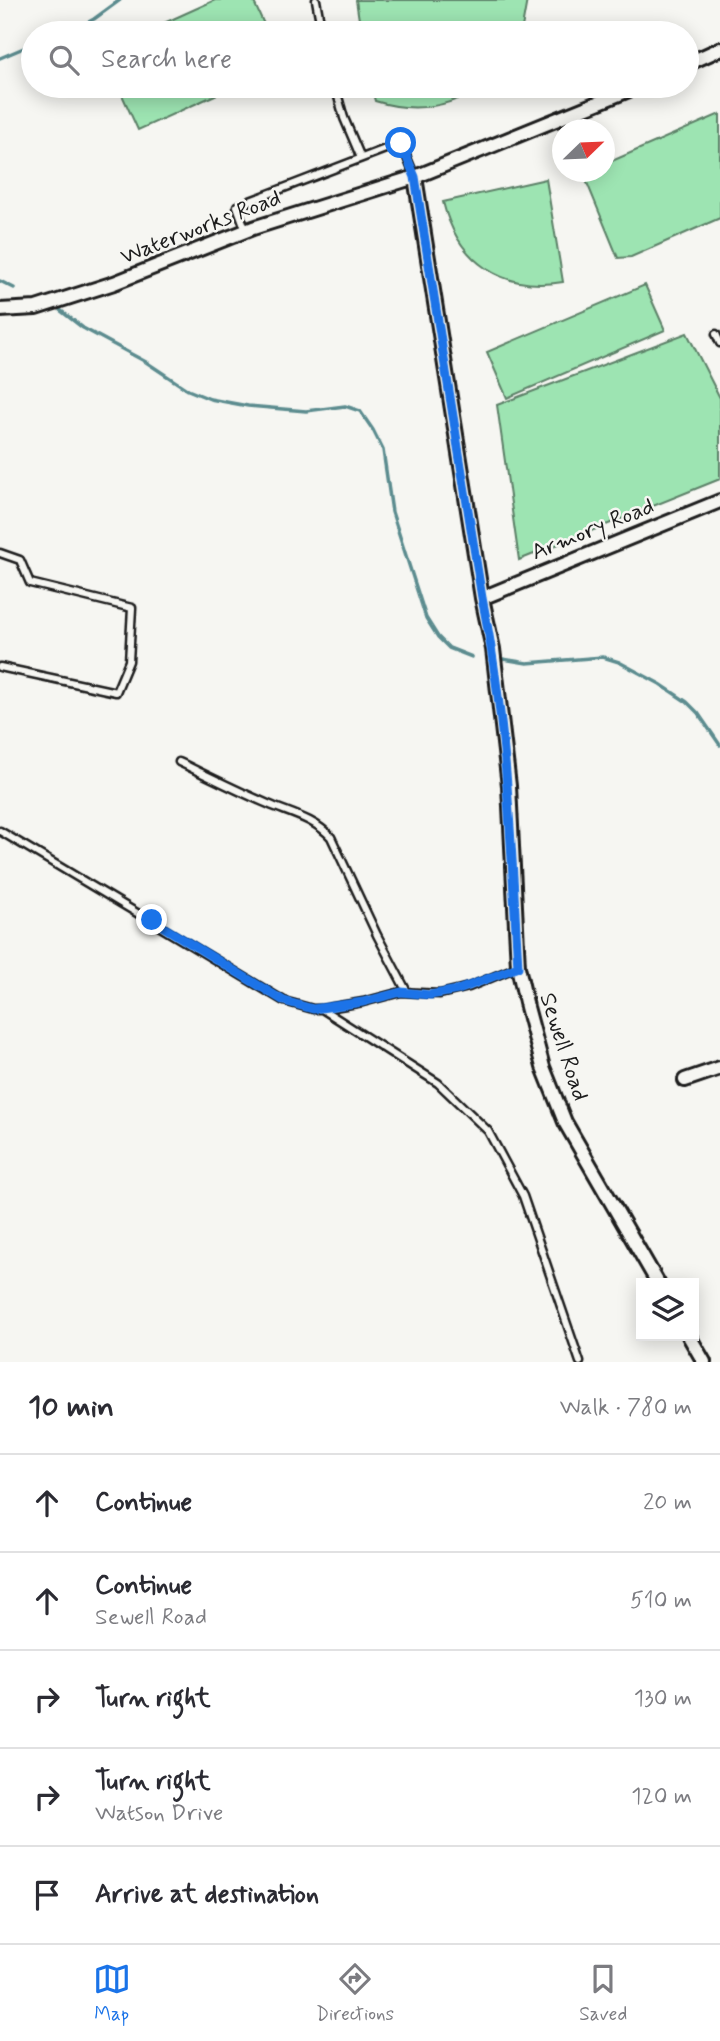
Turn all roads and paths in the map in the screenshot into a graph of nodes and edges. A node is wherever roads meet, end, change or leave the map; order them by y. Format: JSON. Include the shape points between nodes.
{"nodes":[{"id":1,"x":316,"y":0,"type":"edge"},
{"id":2,"x":320,"y":21,"type":"edge"},
{"id":3,"x":720,"y":49,"type":"edge"},
{"id":4,"x":699,"y":59,"type":"edge"},
{"id":5,"x":338,"y":98,"type":"edge"},
{"id":6,"x":609,"y":98,"type":"edge"},
{"id":7,"x":361,"y":158,"type":"junction"},
{"id":8,"x":415,"y":177,"type":"junction"},
{"id":9,"x":246,"y":231,"type":"junction"},
{"id":10,"x":0,"y":310,"type":"edge"},
{"id":11,"x":716,"y":334,"type":"dead end"},
{"id":12,"x":720,"y":343,"type":"edge"},
{"id":13,"x":720,"y":501,"type":"edge"},
{"id":14,"x":0,"y":553,"type":"edge"},
{"id":15,"x":482,"y":598,"type":"junction"},
{"id":16,"x":0,"y":667,"type":"edge"},
{"id":17,"x":178,"y":762,"type":"dead end"},
{"id":18,"x":0,"y":831,"type":"edge"},
{"id":19,"x":518,"y":967,"type":"junction"},
{"id":20,"x":407,"y":992,"type":"junction"},
{"id":21,"x":322,"y":1009,"type":"junction"},
{"id":22,"x":720,"y":1069,"type":"edge"},
{"id":23,"x":685,"y":1080,"type":"dead end"},
{"id":24,"x":655,"y":1278,"type":"edge"},
{"id":25,"x":692,"y":1341,"type":"edge"},
{"id":26,"x":580,"y":1362,"type":"edge"},
{"id":27,"x":704,"y":1362,"type":"edge"}],
"edges":[{"from":1,"to":2,"type":"lane"},
{"from":3,"to":4,"type":"street"},
{"from":5,"to":7,"type":"lane"},
{"from":6,"to":8,"type":"street","name":"Waterworks Road"},
{"from":7,"to":8,"type":"lane","via":[[401,143]]},
{"from":7,"to":9,"type":"lane","via":[[237,206]]},
{"from":8,"to":9,"type":"street","name":"Waterworks Road"},
{"from":8,"to":15,"type":"street","name":"Sewell Road"},
{"from":9,"to":10,"type":"street","name":"Waterworks Road","via":[[36,309]]},
{"from":11,"to":12,"type":"lane"},
{"from":13,"to":15,"type":"street","name":"Armory Road"},
{"from":14,"to":16,"type":"lane","via":[[20,560],[30,583],[132,608],[129,662],[116,692]]},
{"from":15,"to":19,"type":"street","name":"Sewell Road","via":[[493,649],[509,786]]},
{"from":17,"to":20,"type":"lane","via":[[308,818],[331,836]]},
{"from":18,"to":21,"type":"lane","via":[[284,1001]]},
{"from":19,"to":20,"type":"lane","via":[[458,990],[430,995]]},
{"from":19,"to":24,"type":"street","name":"Sewell Road","via":[[543,1067],[565,1122]]},
{"from":20,"to":21,"type":"lane"},
{"from":21,"to":26,"type":"lane","via":[[438,1083],[488,1131],[523,1196]]},
{"from":22,"to":23,"type":"street"},
{"from":25,"to":27,"type":"street"}]}
